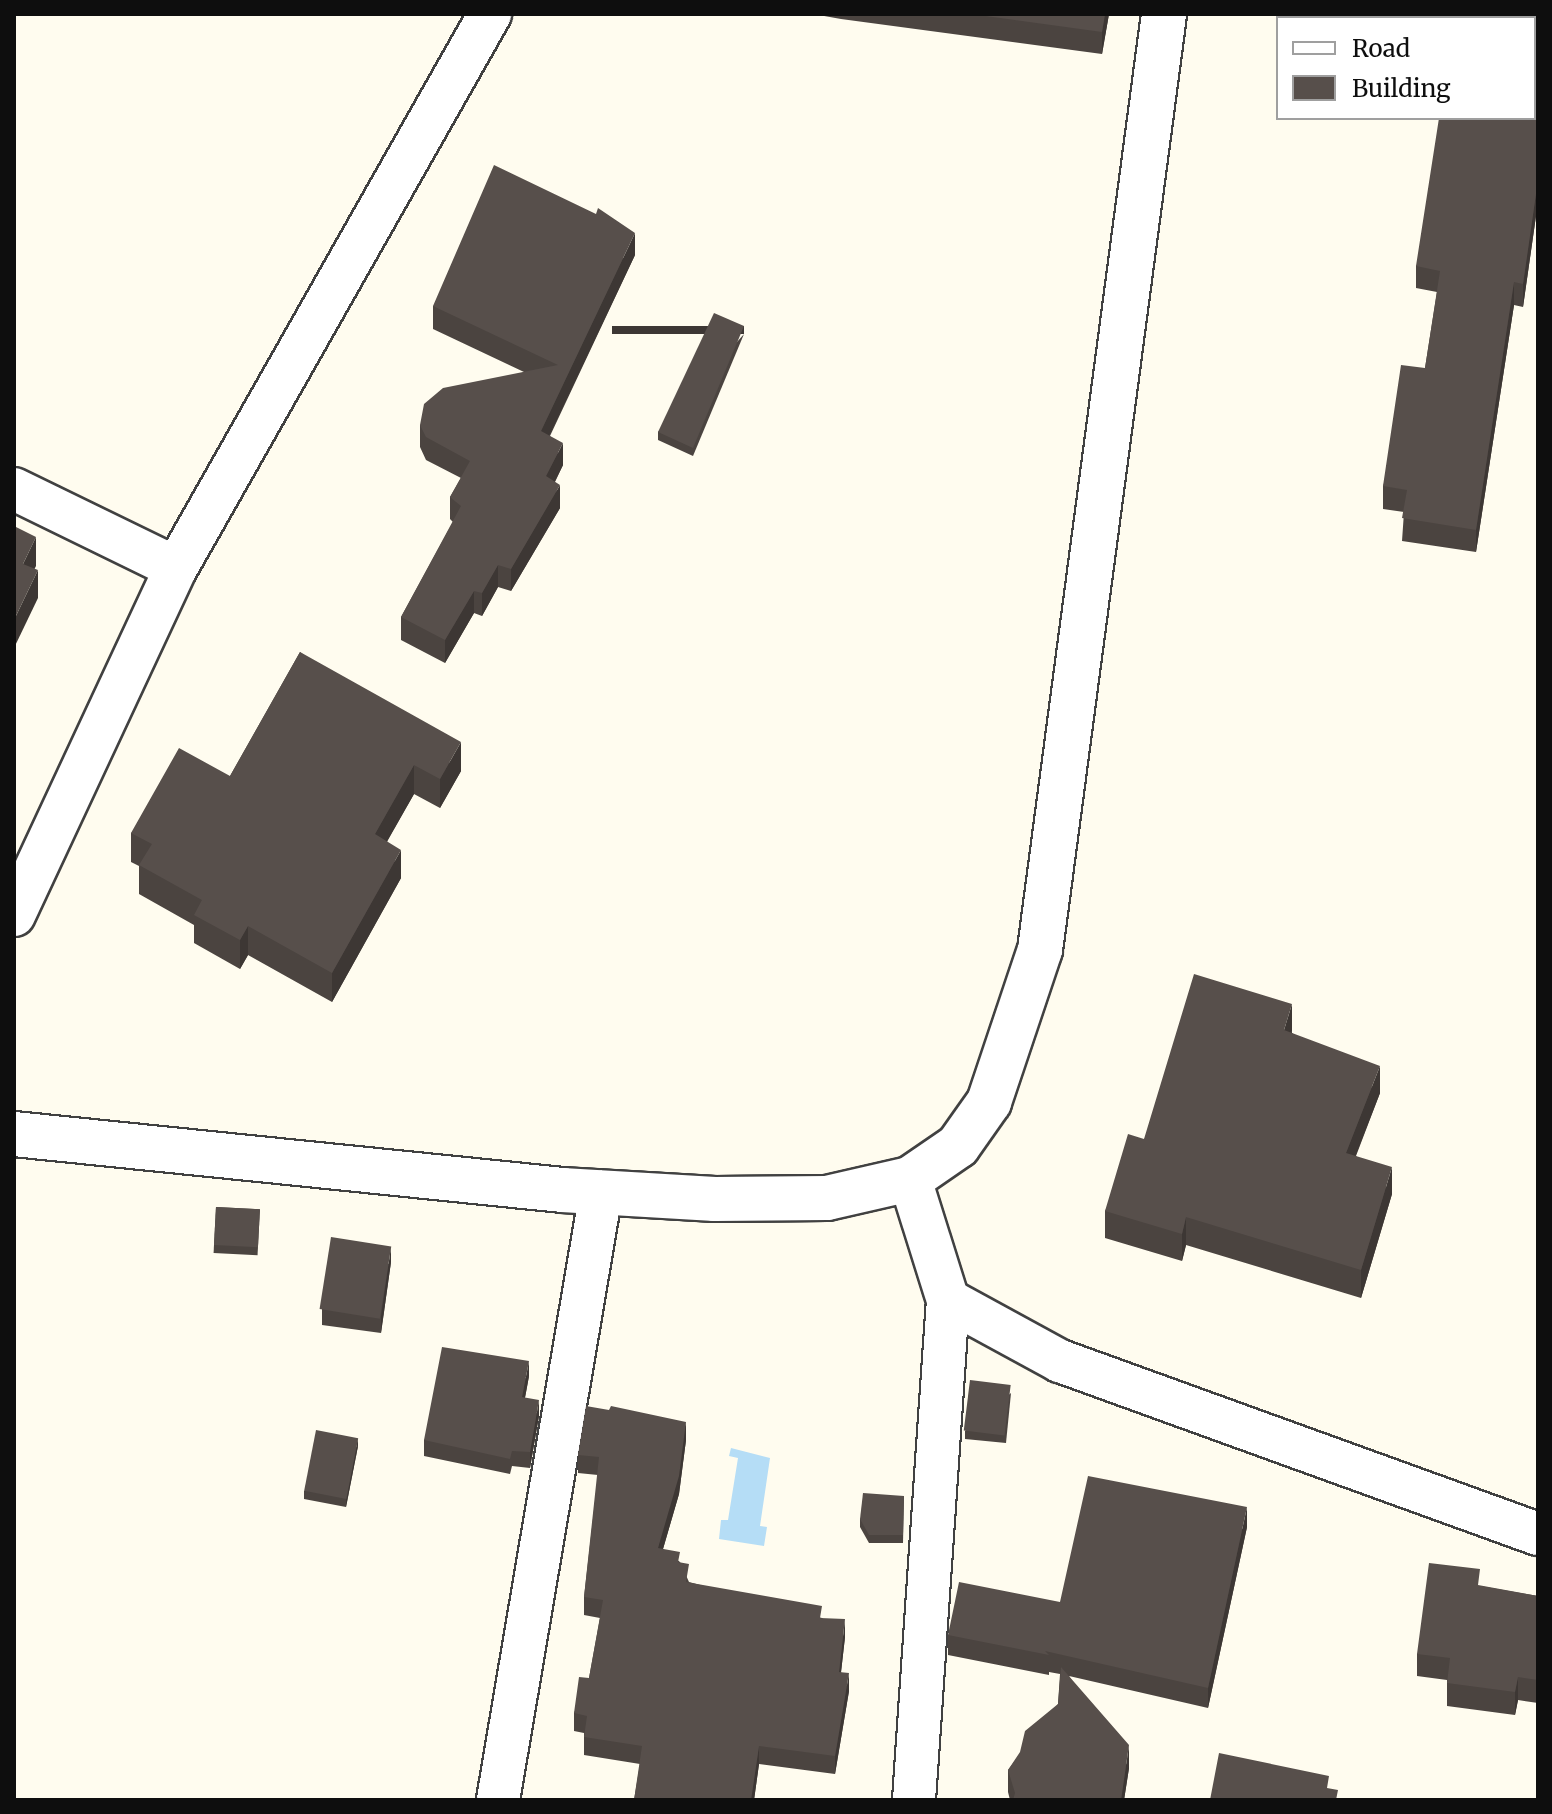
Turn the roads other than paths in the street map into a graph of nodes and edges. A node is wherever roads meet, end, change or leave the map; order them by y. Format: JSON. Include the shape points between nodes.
{"nodes":[{"id":1,"x":490,"y":14,"type":"edge"},
{"id":2,"x":1164,"y":14,"type":"edge"},
{"id":3,"x":14,"y":489,"type":"edge"},
{"id":4,"x":176,"y":568,"type":"junction"},
{"id":5,"x":14,"y":915,"type":"edge"},
{"id":6,"x":14,"y":1134,"type":"edge"},
{"id":7,"x":910,"y":1179,"type":"junction"},
{"id":8,"x":601,"y":1192,"type":"junction"},
{"id":9,"x":948,"y":1300,"type":"junction"},
{"id":10,"x":1538,"y":1534,"type":"edge"},
{"id":11,"x":498,"y":1800,"type":"edge"},
{"id":12,"x":914,"y":1800,"type":"edge"}],
"edges":[{"from":1,"to":4,"type":"street"},
{"from":2,"to":7,"type":"street","via":[[1040,950],[989,1102],[958,1146]]},
{"from":3,"to":4,"type":"street"},
{"from":4,"to":5,"type":"street"},
{"from":6,"to":8,"type":"street"},
{"from":7,"to":8,"type":"street","via":[[827,1198]]},
{"from":7,"to":9,"type":"street"},
{"from":8,"to":11,"type":"street"},
{"from":9,"to":10,"type":"street","via":[[1060,1361]]},
{"from":9,"to":12,"type":"street"}]}
